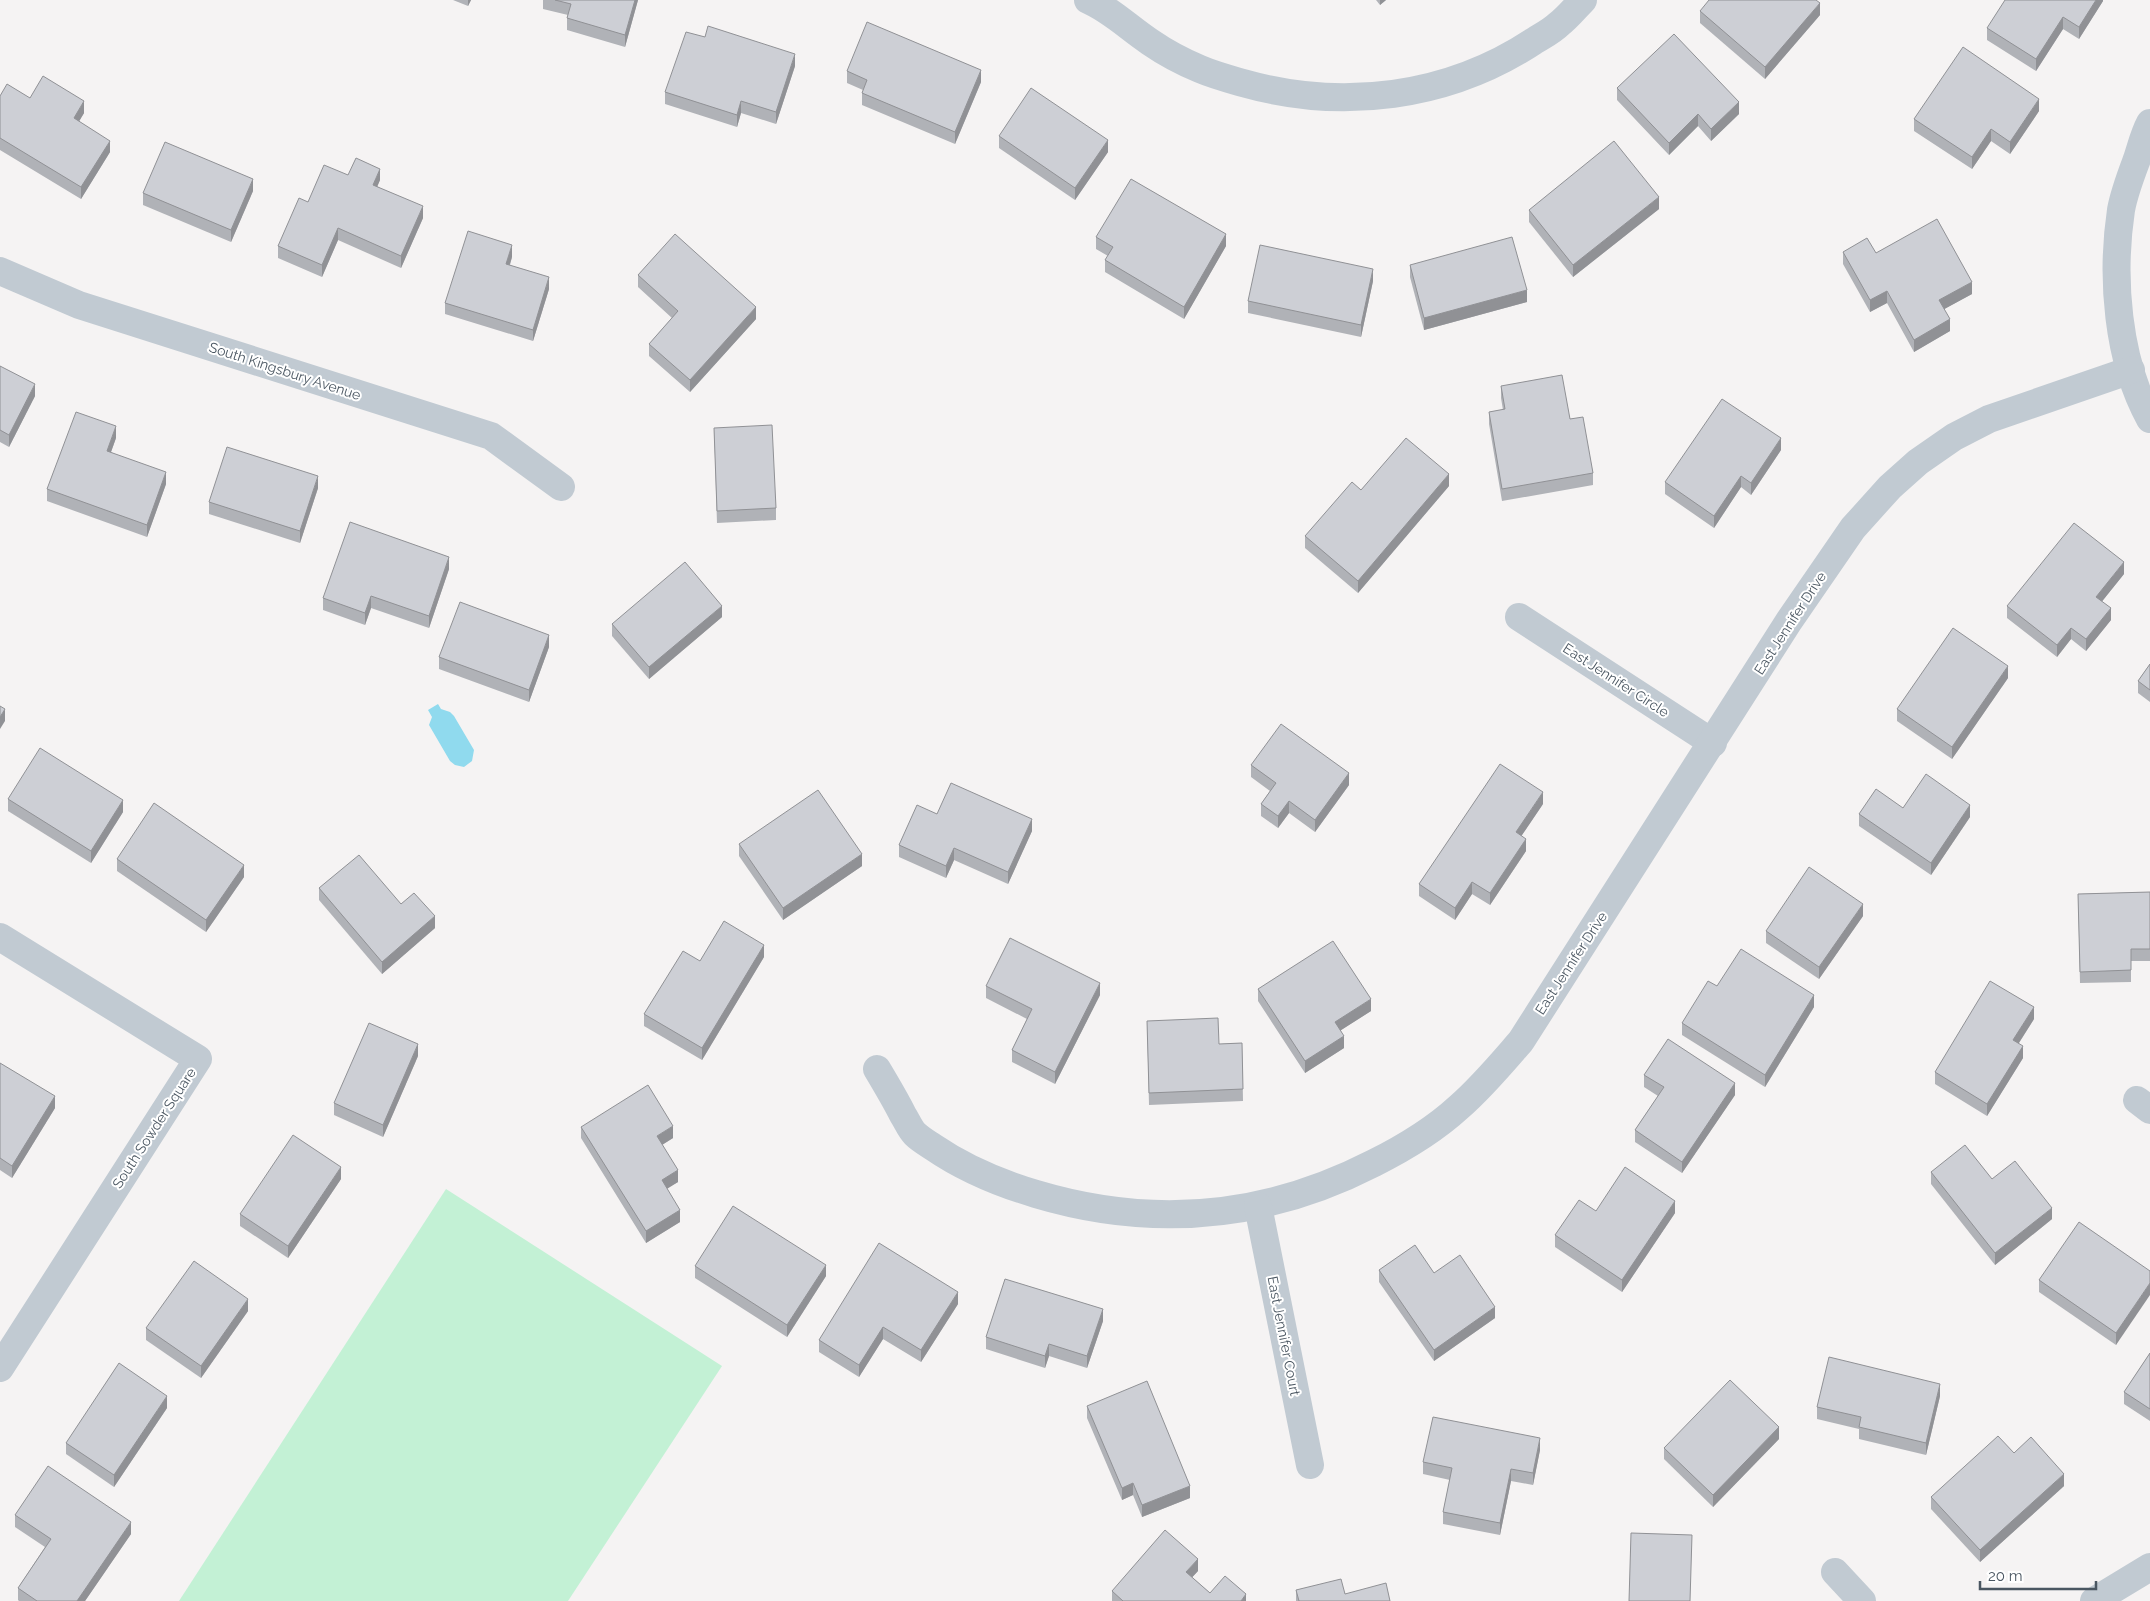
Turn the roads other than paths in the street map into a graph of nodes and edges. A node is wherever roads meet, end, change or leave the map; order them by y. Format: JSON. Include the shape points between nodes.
{"nodes":[{"id":1,"x":1088,"y":0,"type":"edge"},
{"id":2,"x":1583,"y":0,"type":"edge"},
{"id":3,"x":2150,"y":123,"type":"edge"},
{"id":4,"x":0,"y":271,"type":"edge"},
{"id":5,"x":2131,"y":370,"type":"junction"},
{"id":6,"x":2150,"y":419,"type":"edge"},
{"id":7,"x":561,"y":487,"type":"dead end"},
{"id":8,"x":1519,"y":617,"type":"dead end"},
{"id":9,"x":1713,"y":743,"type":"junction"},
{"id":10,"x":0,"y":937,"type":"edge"},
{"id":11,"x":877,"y":1069,"type":"dead end"},
{"id":12,"x":1258,"y":1206,"type":"junction"},
{"id":13,"x":0,"y":1368,"type":"edge"},
{"id":14,"x":1310,"y":1465,"type":"dead end"},
{"id":15,"x":2150,"y":1567,"type":"edge"},
{"id":16,"x":1835,"y":1572,"type":"dead end"},
{"id":17,"x":1862,"y":1601,"type":"edge"},
{"id":18,"x":2094,"y":1601,"type":"edge"}],
"edges":[{"from":1,"to":2,"type":"street","via":[[1157,47],[1202,70],[1270,90],[1353,97],[1394,95],[1437,86],[1481,71],[1559,25]]},
{"from":3,"to":5,"type":"street","via":[[2121,208],[2118,246],[2116,281],[2120,321]]},
{"from":4,"to":7,"type":"street","name":"South Kingsbury Avenue","via":[[78,305],[491,436]]},
{"from":5,"to":6,"type":"street"},
{"from":5,"to":9,"type":"street","name":"East Jennifer Drive","via":[[1989,418],[1918,462],[1890,487],[1848,536],[1789,621]]},
{"from":8,"to":9,"type":"street","name":"East Jennifer Circle"},
{"from":9,"to":12,"type":"street","name":"East Jennifer Drive","via":[[1521,1041],[1486,1081],[1423,1135],[1389,1155],[1312,1191]]},
{"from":10,"to":13,"type":"street","name":"South Sowder Square","via":[[198,1059]]},
{"from":11,"to":12,"type":"street","name":"East Jennifer Drive","via":[[914,1134],[975,1172],[1018,1189],[1058,1201],[1126,1212],[1200,1214]]},
{"from":12,"to":14,"type":"street","name":"East Jennifer Court"},
{"from":15,"to":18,"type":"street"},
{"from":16,"to":17,"type":"street"}]}
